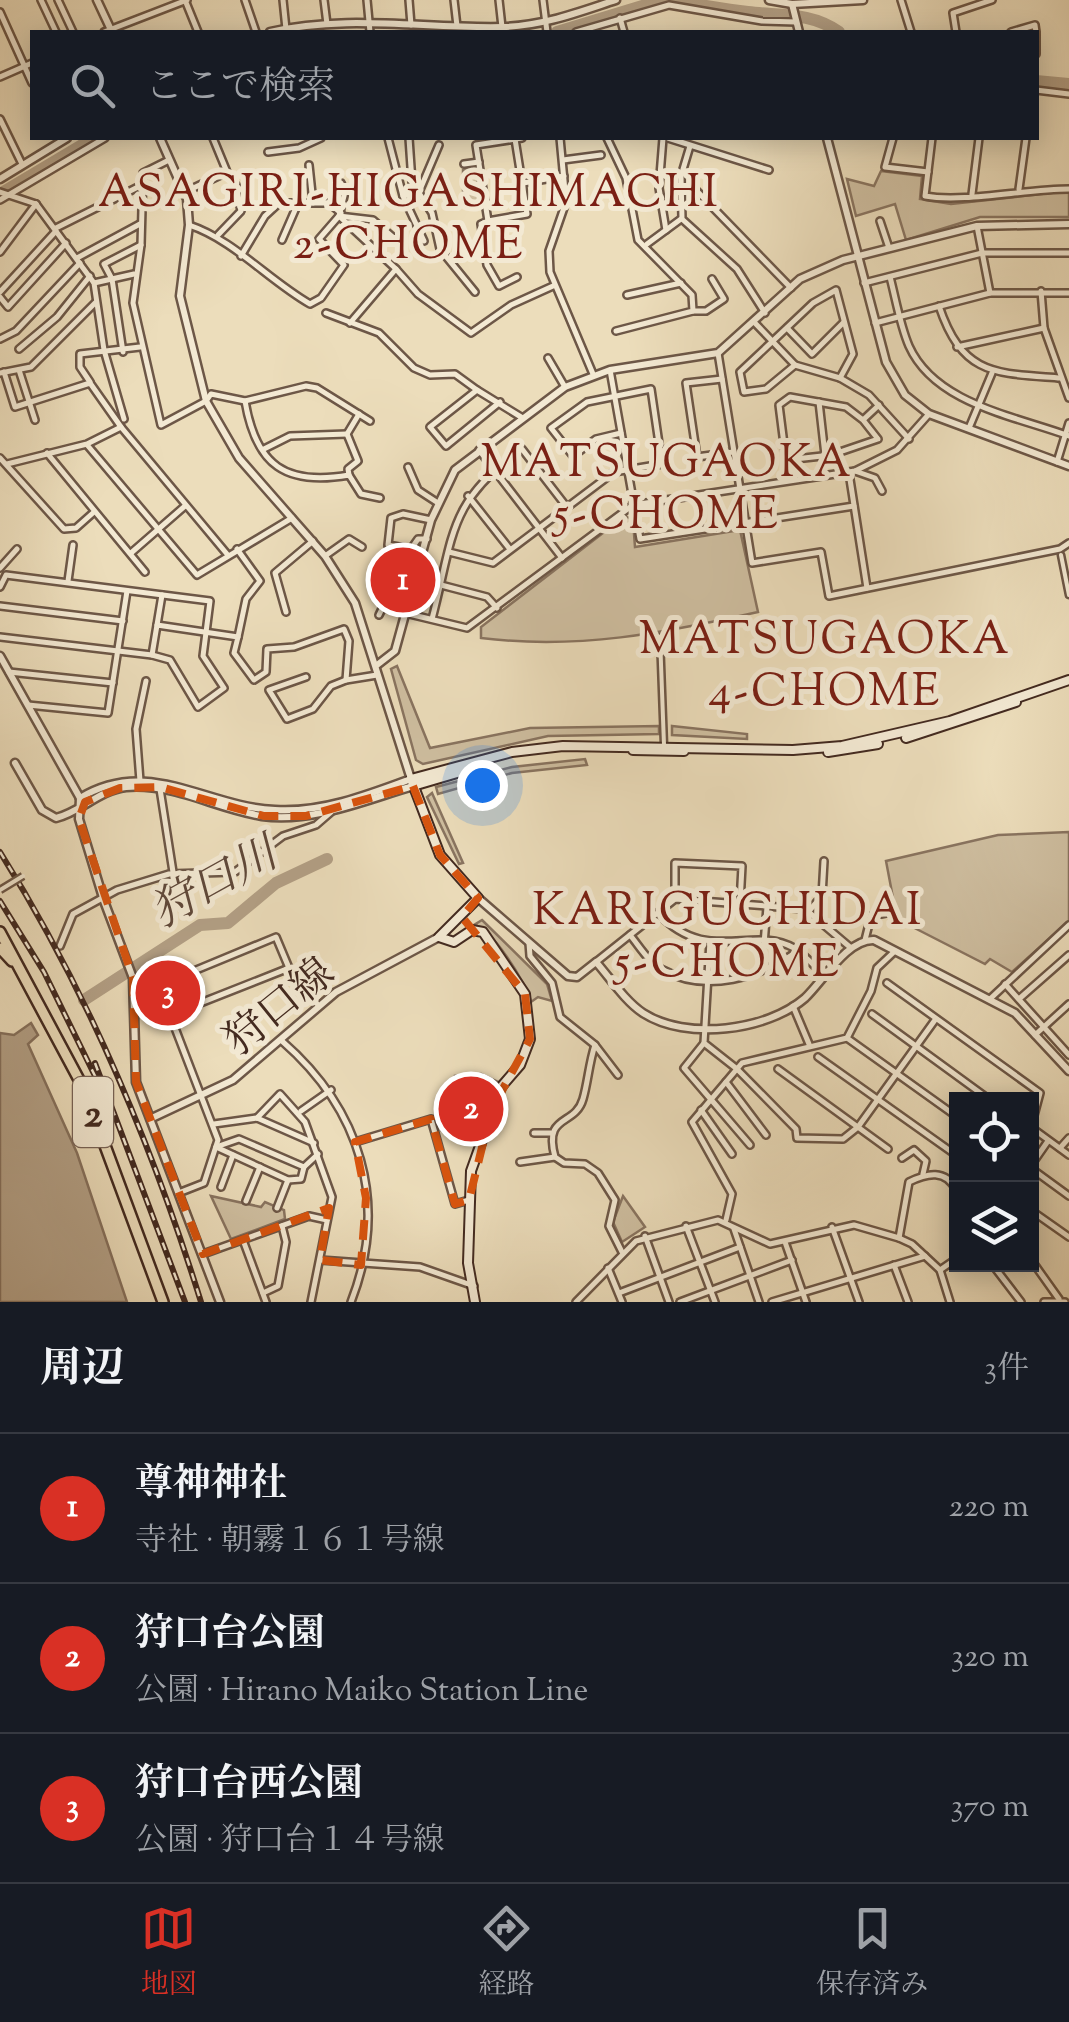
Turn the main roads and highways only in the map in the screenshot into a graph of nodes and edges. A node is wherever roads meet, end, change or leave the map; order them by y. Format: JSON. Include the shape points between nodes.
{"nodes":[{"id":1,"x":1069,"y":682,"type":"edge"},
{"id":2,"x":412,"y":783,"type":"junction"},
{"id":3,"x":0,"y":932,"type":"edge"},
{"id":4,"x":0,"y":948,"type":"edge"},
{"id":5,"x":22,"y":970,"type":"junction"},
{"id":6,"x":163,"y":1302,"type":"edge"},
{"id":7,"x":475,"y":1302,"type":"edge"}],
"edges":[{"from":1,"to":2,"type":"main road","via":[[950,721],[842,746],[593,744],[512,752]]},
{"from":1,"to":2,"type":"main road","via":[[941,730],[842,751],[558,750]]},
{"from":2,"to":7,"type":"main road","via":[[440,855],[478,898],[439,936],[454,942],[472,930],[483,932],[528,1006],[530,1039],[501,1087],[472,1171],[468,1264]]},
{"from":3,"to":5,"type":"highway","number":"2"},
{"from":4,"to":5,"type":"highway"},
{"from":5,"to":6,"type":"highway","number":"2","via":[[102,1132]]}]}
